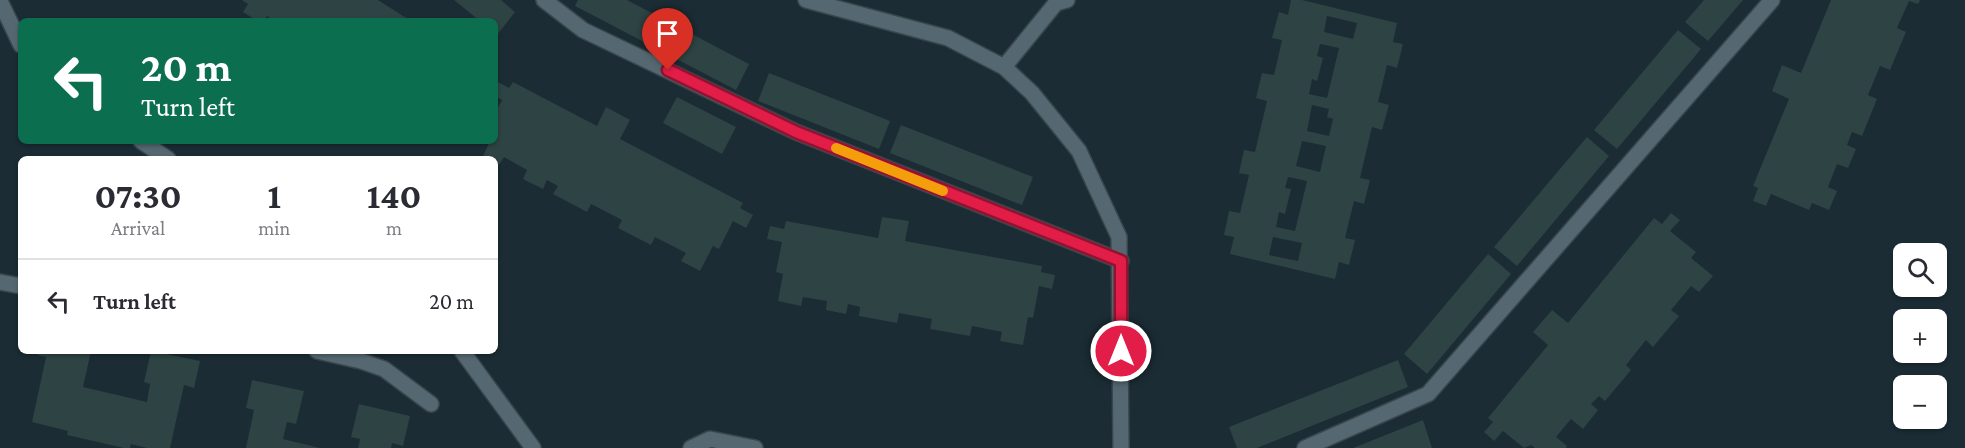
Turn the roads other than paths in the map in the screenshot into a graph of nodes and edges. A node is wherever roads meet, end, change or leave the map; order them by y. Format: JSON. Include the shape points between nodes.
{"nodes":[{"id":1,"x":544,"y":0,"type":"edge"},
{"id":2,"x":806,"y":0,"type":"edge"},
{"id":3,"x":1067,"y":0,"type":"edge"},
{"id":4,"x":1772,"y":0,"type":"edge"},
{"id":5,"x":0,"y":1,"type":"edge"},
{"id":6,"x":18,"y":39,"type":"edge"},
{"id":7,"x":1004,"y":66,"type":"junction"},
{"id":8,"x":146,"y":144,"type":"edge"},
{"id":9,"x":164,"y":156,"type":"edge"},
{"id":10,"x":1121,"y":261,"type":"junction"},
{"id":11,"x":0,"y":282,"type":"edge"},
{"id":12,"x":18,"y":285,"type":"edge"},
{"id":13,"x":330,"y":354,"type":"edge"},
{"id":14,"x":464,"y":354,"type":"edge"},
{"id":15,"x":431,"y":404,"type":"dead end"},
{"id":16,"x":534,"y":448,"type":"edge"},
{"id":17,"x":691,"y":448,"type":"edge"},
{"id":18,"x":755,"y":448,"type":"edge"},
{"id":19,"x":1120,"y":448,"type":"edge"},
{"id":20,"x":1305,"y":448,"type":"edge"}],
"edges":[{"from":1,"to":10,"type":"street","via":[[583,30],[796,132]]},
{"from":2,"to":7,"type":"street","via":[[948,38]]},
{"from":3,"to":7,"type":"street","via":[[1056,3]]},
{"from":4,"to":20,"type":"street","via":[[1428,394]]},
{"from":5,"to":6,"type":"street"},
{"from":7,"to":10,"type":"street","via":[[1032,93],[1079,151],[1119,237]]},
{"from":8,"to":9,"type":"street"},
{"from":10,"to":19,"type":"street"},
{"from":11,"to":12,"type":"street"},
{"from":13,"to":15,"type":"street","via":[[384,369]]},
{"from":14,"to":16,"type":"street"},
{"from":17,"to":18,"type":"street","via":[[710,439]]}]}
